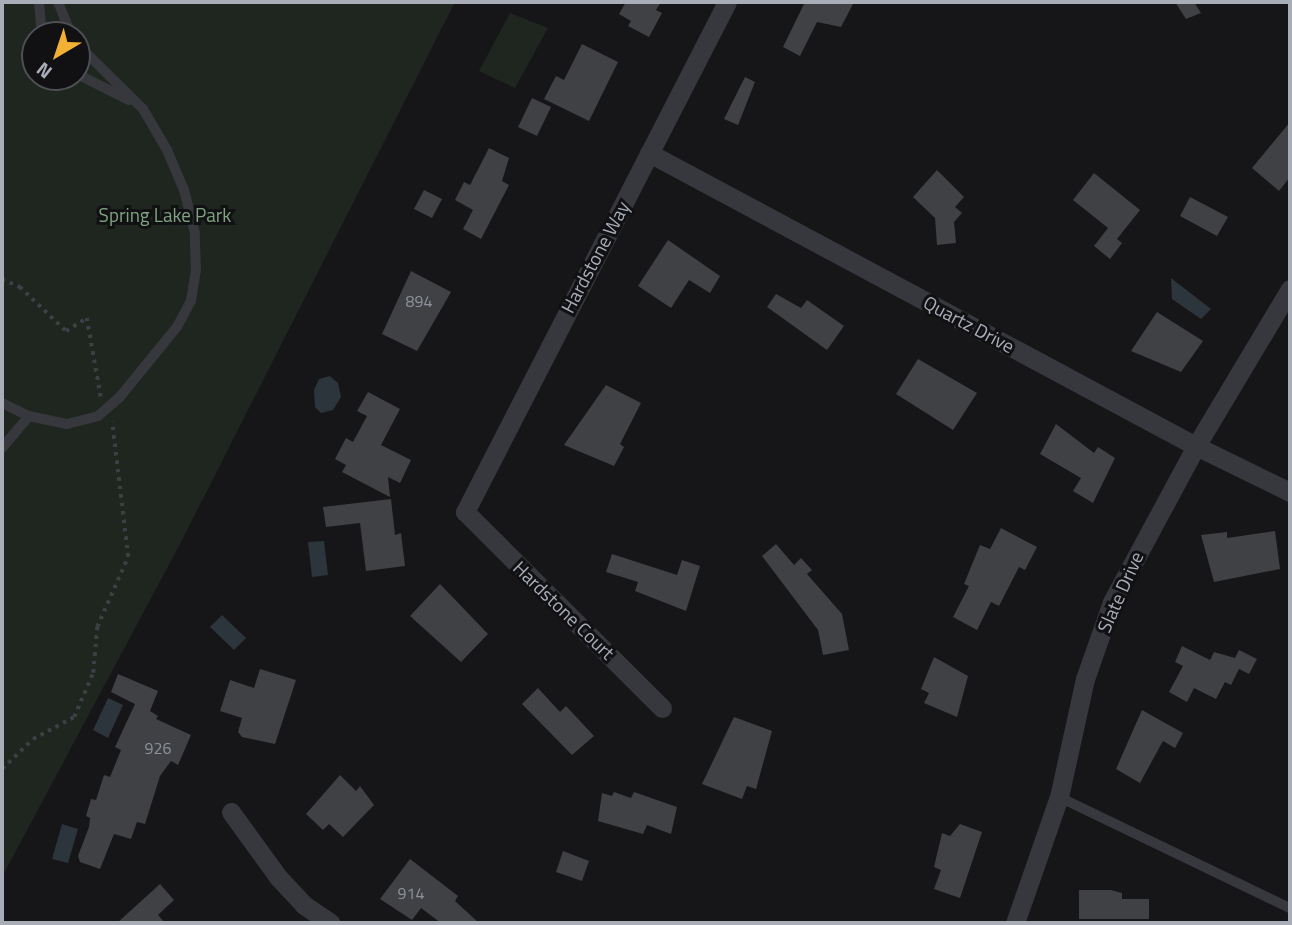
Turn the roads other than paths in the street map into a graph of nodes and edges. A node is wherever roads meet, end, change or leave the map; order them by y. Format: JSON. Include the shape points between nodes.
{"nodes":[{"id":1,"x":38,"y":2,"type":"edge"},
{"id":2,"x":58,"y":2,"type":"edge"},
{"id":3,"x":727,"y":2,"type":"edge"},
{"id":4,"x":40,"y":21,"type":"edge"},
{"id":5,"x":65,"y":21,"type":"edge"},
{"id":6,"x":91,"y":58,"type":"edge"},
{"id":7,"x":91,"y":81,"type":"edge"},
{"id":8,"x":143,"y":109,"type":"junction"},
{"id":9,"x":649,"y":153,"type":"junction"},
{"id":10,"x":1290,"y":289,"type":"edge"},
{"id":11,"x":2,"y":403,"type":"edge"},
{"id":12,"x":29,"y":416,"type":"junction"},
{"id":13,"x":1196,"y":446,"type":"junction"},
{"id":14,"x":2,"y":448,"type":"edge"},
{"id":15,"x":1290,"y":492,"type":"edge"},
{"id":16,"x":465,"y":512,"type":"joint"},
{"id":17,"x":662,"y":708,"type":"dead end"},
{"id":18,"x":1059,"y":797,"type":"junction"},
{"id":19,"x":231,"y":812,"type":"dead end"},
{"id":20,"x":1290,"y":908,"type":"edge"},
{"id":21,"x":331,"y":923,"type":"edge"},
{"id":22,"x":1015,"y":923,"type":"edge"}],
"edges":[{"from":1,"to":4,"type":"lane"},
{"from":2,"to":5,"type":"lane"},
{"from":3,"to":9,"type":"street","name":"Hardstone Way"},
{"from":6,"to":8,"type":"lane"},
{"from":7,"to":8,"type":"lane"},
{"from":8,"to":12,"type":"lane","via":[[167,149],[190,211],[196,271],[191,301],[177,327],[107,411],[84,423]]},
{"from":9,"to":13,"type":"street","name":"Quartz Drive"},
{"from":9,"to":16,"type":"street","name":"Hardstone Way"},
{"from":10,"to":13,"type":"street","name":"Slate Drive"},
{"from":11,"to":12,"type":"lane"},
{"from":12,"to":14,"type":"lane"},
{"from":13,"to":15,"type":"street","name":"Quartz Drive"},
{"from":13,"to":18,"type":"street","name":"Slate Drive","via":[[1112,602],[1085,679]]},
{"from":16,"to":17,"type":"street","name":"Hardstone Court"},
{"from":18,"to":20,"type":"lane"},
{"from":18,"to":22,"type":"street","name":"Slate Drive"},
{"from":19,"to":21,"type":"street","via":[[278,877],[304,905]]}]}
